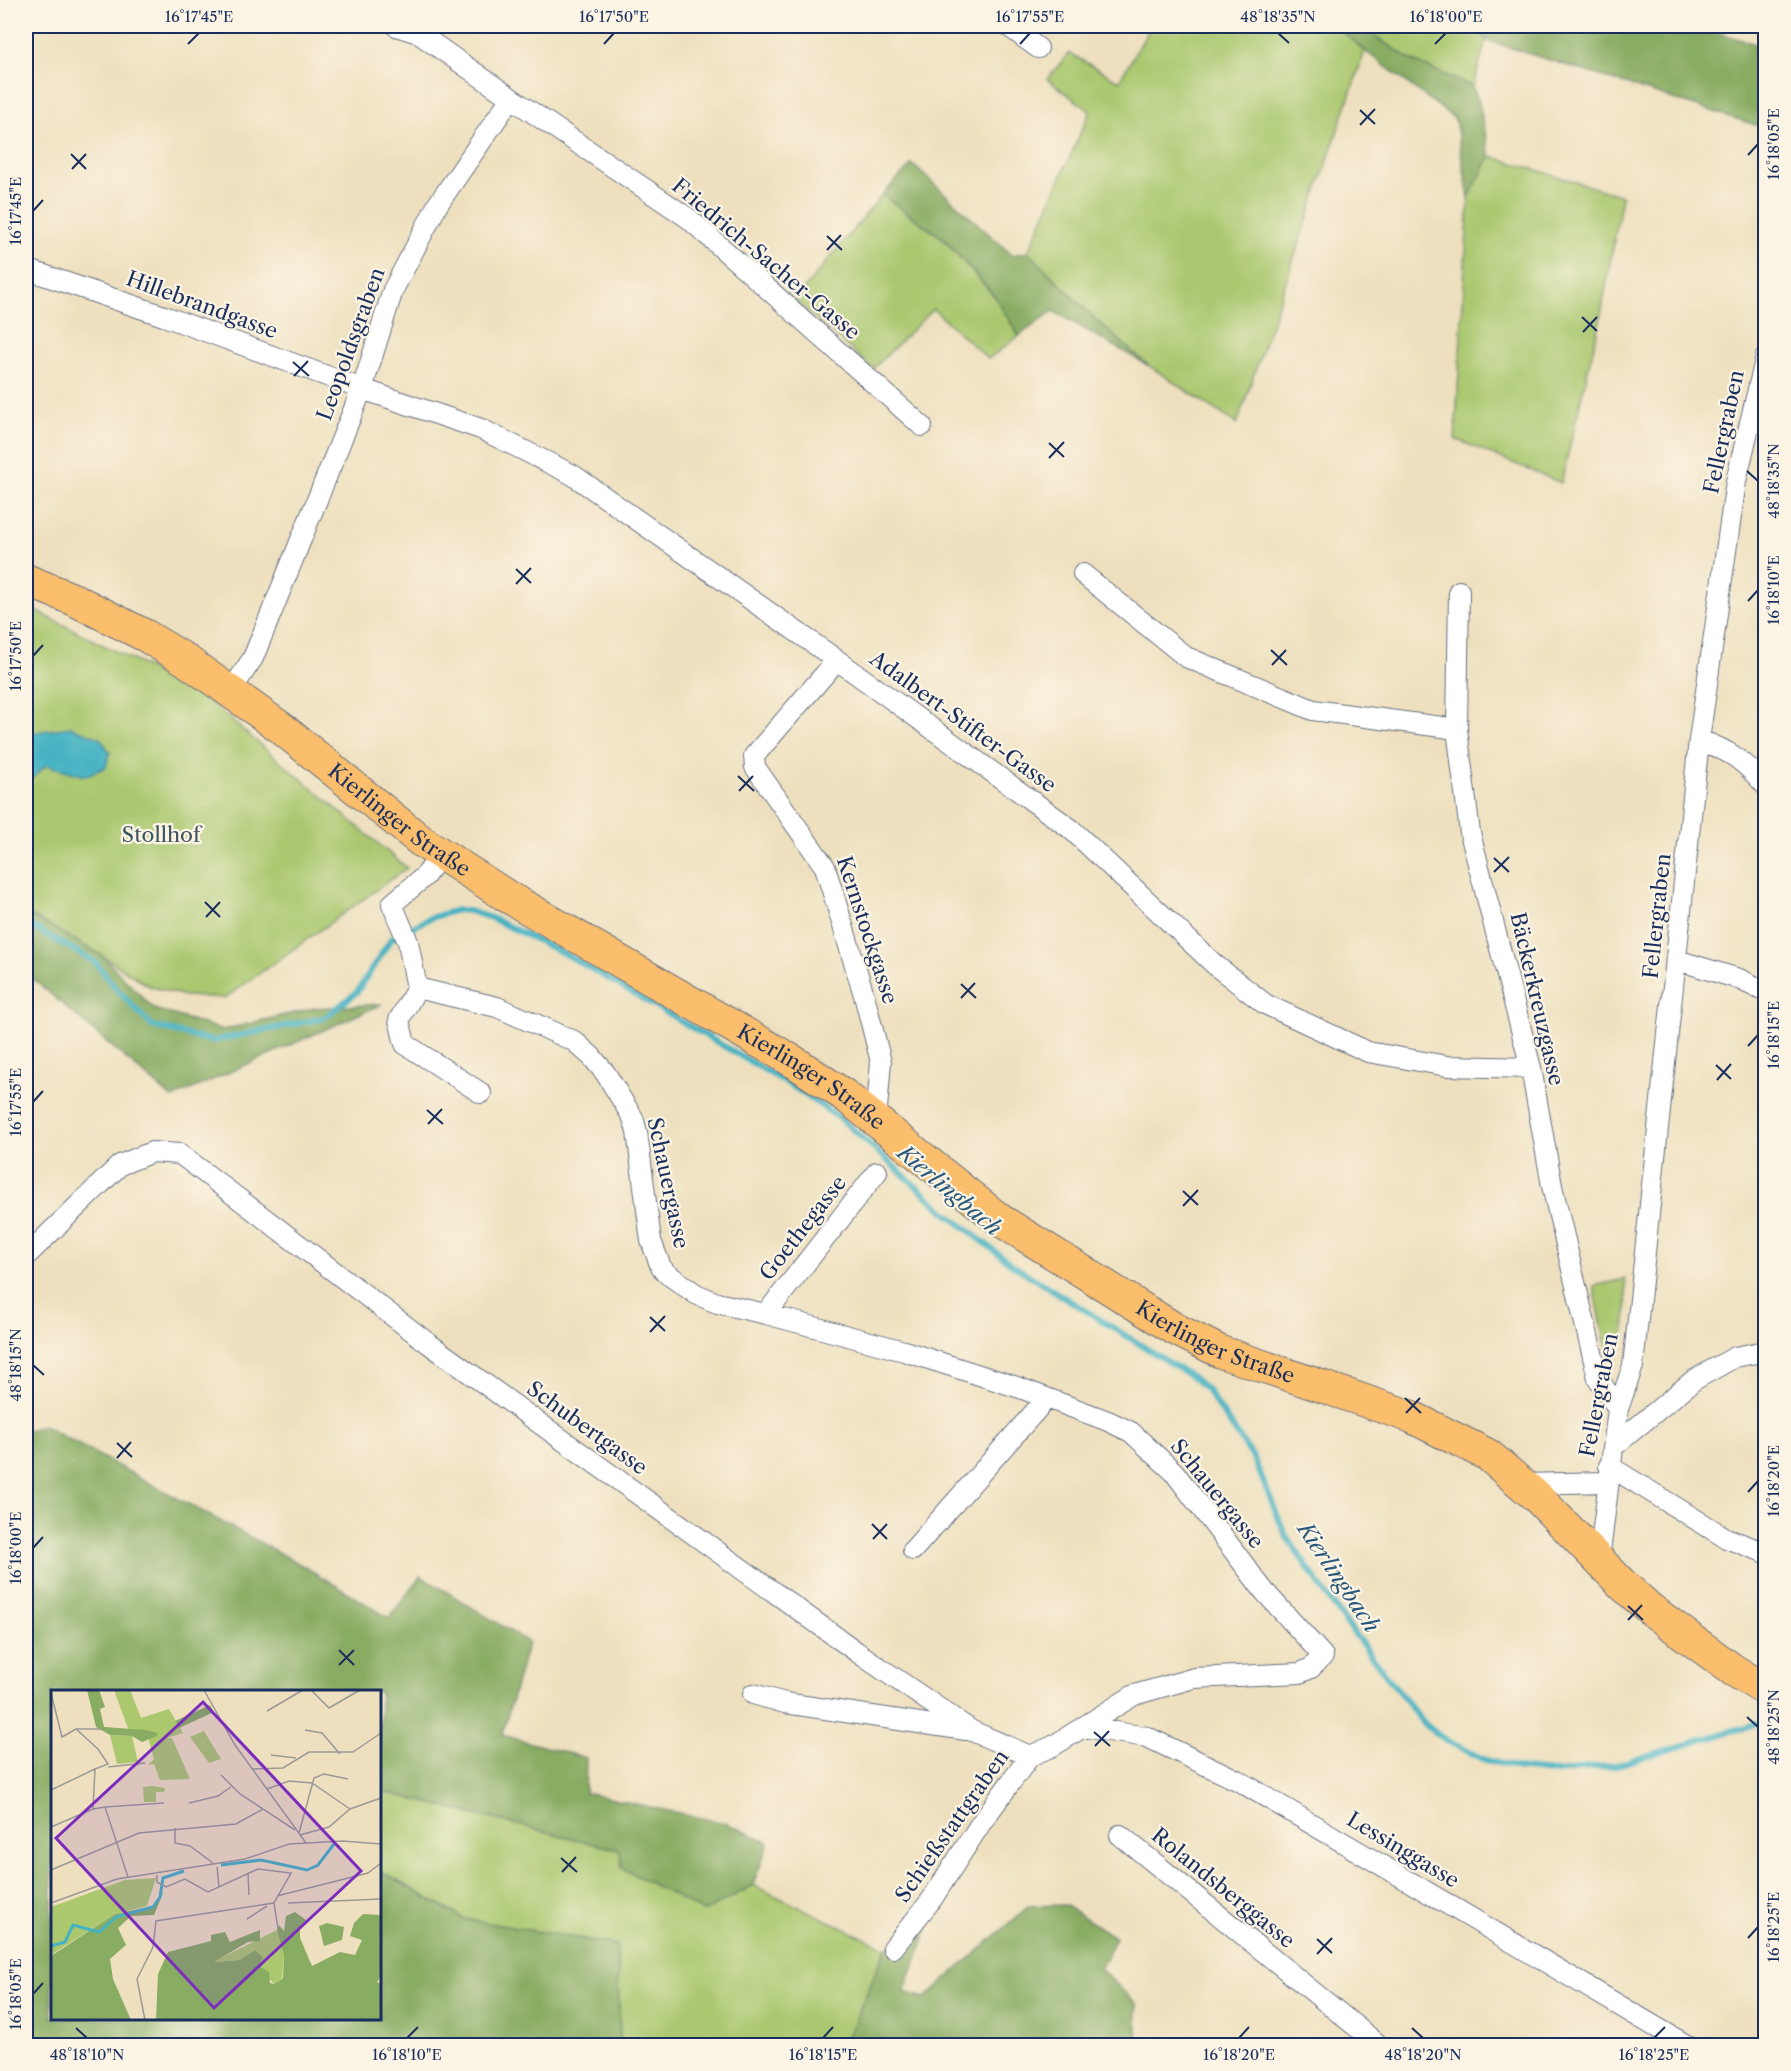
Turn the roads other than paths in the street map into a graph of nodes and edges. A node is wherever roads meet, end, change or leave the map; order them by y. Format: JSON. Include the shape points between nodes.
{"nodes":[{"id":1,"x":396,"y":26,"type":"edge"},
{"id":2,"x":1008,"y":26,"type":"edge"},
{"id":3,"x":422,"y":29,"type":"edge"},
{"id":4,"x":1038,"y":48,"type":"dead end"},
{"id":5,"x":511,"y":98,"type":"junction"},
{"id":6,"x":26,"y":269,"type":"edge"},
{"id":7,"x":1766,"y":356,"type":"edge"},
{"id":8,"x":362,"y":389,"type":"junction"},
{"id":9,"x":922,"y":426,"type":"dead end"},
{"id":10,"x":1083,"y":574,"type":"dead end"},
{"id":11,"x":26,"y":580,"type":"edge"},
{"id":12,"x":1459,"y":591,"type":"dead end"},
{"id":13,"x":837,"y":660,"type":"junction"},
{"id":14,"x":231,"y":691,"type":"junction"},
{"id":15,"x":1457,"y":729,"type":"junction"},
{"id":16,"x":1699,"y":740,"type":"junction"},
{"id":17,"x":1766,"y":786,"type":"edge"},
{"id":18,"x":441,"y":855,"type":"junction"},
{"id":19,"x":1677,"y":960,"type":"junction"},
{"id":20,"x":417,"y":988,"type":"junction"},
{"id":21,"x":1766,"y":992,"type":"edge"},
{"id":22,"x":1531,"y":1068,"type":"junction"},
{"id":23,"x":481,"y":1093,"type":"dead end"},
{"id":24,"x":876,"y":1120,"type":"junction"},
{"id":25,"x":877,"y":1172,"type":"dead end"},
{"id":26,"x":26,"y":1256,"type":"edge"},
{"id":27,"x":766,"y":1314,"type":"junction"},
{"id":28,"x":1766,"y":1351,"type":"edge"},
{"id":29,"x":1047,"y":1398,"type":"junction"},
{"id":30,"x":1618,"y":1409,"type":"junction"},
{"id":31,"x":1610,"y":1465,"type":"junction"},
{"id":32,"x":1523,"y":1484,"type":"junction"},
{"id":33,"x":913,"y":1550,"type":"dead end"},
{"id":34,"x":1766,"y":1553,"type":"edge"},
{"id":35,"x":1599,"y":1560,"type":"junction"},
{"id":36,"x":1323,"y":1656,"type":"joint"},
{"id":37,"x":1766,"y":1690,"type":"edge"},
{"id":38,"x":753,"y":1694,"type":"dead end"},
{"id":39,"x":1083,"y":1727,"type":"junction"},
{"id":40,"x":972,"y":1731,"type":"junction"},
{"id":41,"x":1030,"y":1755,"type":"junction"},
{"id":42,"x":1120,"y":1835,"type":"dead end"},
{"id":43,"x":893,"y":1948,"type":"dead end"},
{"id":44,"x":1380,"y":2046,"type":"edge"},
{"id":45,"x":1688,"y":2046,"type":"edge"}],
"edges":[{"from":1,"to":3,"type":"street"},
{"from":2,"to":4,"type":"street"},
{"from":3,"to":5,"type":"street"},
{"from":5,"to":8,"type":"street","name":"Leopoldsgraben","via":[[438,204],[393,290]]},
{"from":5,"to":9,"type":"street","name":"Friedrich-Sacher-Gasse","via":[[688,218]]},
{"from":6,"to":8,"type":"street","name":"Hillebrandgasse"},
{"from":7,"to":16,"type":"street","name":"Fellergraben","via":[[1736,481]]},
{"from":8,"to":13,"type":"street","name":"Adalbert-Stifter-Gasse","via":[[481,429],[573,475]]},
{"from":8,"to":14,"type":"street","name":"Leopoldsgraben","via":[[253,658]]},
{"from":10,"to":15,"type":"street","via":[[1186,657],[1313,710]]},
{"from":11,"to":14,"type":"main road","name":"Kierlinger Straße","via":[[146,636]]},
{"from":12,"to":15,"type":"street","name":"Bäckerkreuzgasse"},
{"from":13,"to":22,"type":"street","name":"Adalbert-Stifter-Gasse","via":[[1071,829],[1215,965],[1265,1004],[1368,1052],[1447,1066]]},
{"from":13,"to":24,"type":"street","name":"Kernstockgasse","via":[[754,756],[755,767],[825,867],[881,1062]]},
{"from":14,"to":18,"type":"main road","name":"Kierlinger Straße"},
{"from":15,"to":22,"type":"street","name":"Bäckerkreuzgasse","via":[[1470,833]]},
{"from":16,"to":17,"type":"street","via":[[1725,749]]},
{"from":16,"to":19,"type":"street","name":"Fellergraben"},
{"from":18,"to":20,"type":"street","via":[[425,876],[392,904],[408,942]]},
{"from":18,"to":24,"type":"main road","name":"Kierlinger Straße","via":[[505,896],[796,1063]]},
{"from":19,"to":21,"type":"street","via":[[1739,979]]},
{"from":19,"to":30,"type":"street","name":"Fellergraben","via":[[1633,1365]]},
{"from":20,"to":23,"type":"street","via":[[399,1020],[405,1044]]},
{"from":20,"to":27,"type":"street","name":"Schauergasse","via":[[497,1008],[583,1048],[606,1074],[633,1118],[651,1241],[661,1268],[696,1294]]},
{"from":22,"to":30,"type":"street","name":"Bäckerkreuzgasse","via":[[1552,1186],[1598,1378]]},
{"from":24,"to":32,"type":"main road","name":"Kierlinger Straße","via":[[1000,1221],[1175,1329],[1221,1353],[1413,1417],[1488,1455]]},
{"from":25,"to":27,"type":"street","name":"Goethegasse"},
{"from":26,"to":40,"type":"street","name":"Schubertgasse","via":[[120,1165],[152,1152],[180,1154],[428,1343]]},
{"from":27,"to":29,"type":"street","name":"Schauergasse","via":[[904,1351]]},
{"from":28,"to":31,"type":"street","via":[[1735,1357],[1694,1380]]},
{"from":29,"to":33,"type":"street"},
{"from":29,"to":36,"type":"street","name":"Schauergasse","via":[[1131,1432],[1151,1449],[1196,1499],[1264,1590]]},
{"from":30,"to":31,"type":"street","name":"Fellergraben"},
{"from":31,"to":32,"type":"street","name":"Fellergraben"},
{"from":31,"to":34,"type":"street","via":[[1726,1538]]},
{"from":31,"to":35,"type":"street","name":"Fellergraben"},
{"from":32,"to":35,"type":"main road","name":"Kierlinger Straße"},
{"from":35,"to":37,"type":"main road","name":"Kierlinger Straße","via":[[1667,1622]]},
{"from":36,"to":39,"type":"street","name":"Schießstattgraben","via":[[1300,1674],[1194,1678],[1134,1695]]},
{"from":38,"to":40,"type":"street","name":"Schubertgasse","via":[[785,1703]]},
{"from":39,"to":41,"type":"street","name":"Schießstattgraben"},
{"from":39,"to":45,"type":"street","name":"Lessinggasse","via":[[1147,1737],[1239,1781]]},
{"from":40,"to":41,"type":"street","name":"Schubertgasse"},
{"from":41,"to":43,"type":"street","name":"Schießstattgraben","via":[[932,1899]]},
{"from":42,"to":44,"type":"street","name":"Rolandsberggasse"}]}
